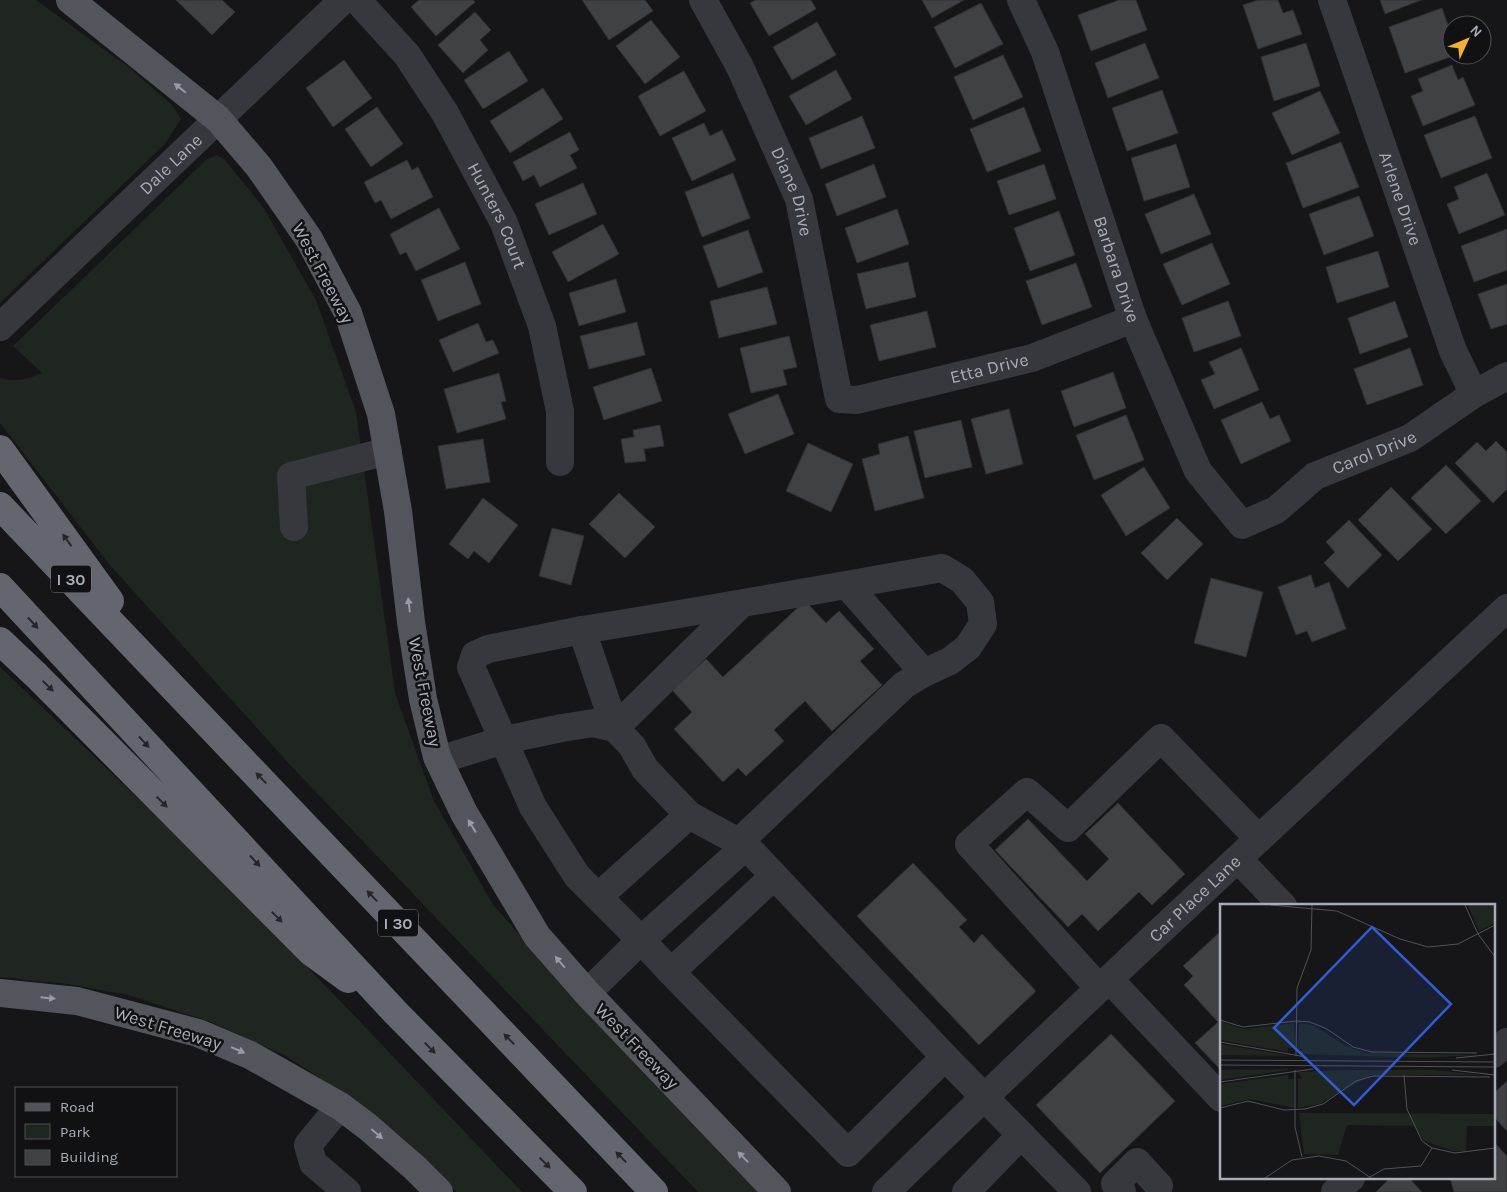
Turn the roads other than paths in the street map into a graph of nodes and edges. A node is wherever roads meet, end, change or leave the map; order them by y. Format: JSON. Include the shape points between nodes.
{"nodes":[{"id":1,"x":70,"y":0,"type":"edge"},
{"id":2,"x":343,"y":0,"type":"edge"},
{"id":3,"x":357,"y":0,"type":"edge"},
{"id":4,"x":703,"y":0,"type":"edge"},
{"id":5,"x":1021,"y":0,"type":"edge"},
{"id":6,"x":1332,"y":0,"type":"edge"},
{"id":7,"x":218,"y":119,"type":"junction"},
{"id":8,"x":1133,"y":319,"type":"junction"},
{"id":9,"x":5,"y":322,"type":"edge"},
{"id":10,"x":1507,"y":376,"type":"edge"},
{"id":11,"x":1474,"y":394,"type":"junction"},
{"id":12,"x":839,"y":399,"type":"joint"},
{"id":13,"x":0,"y":449,"type":"edge"},
{"id":14,"x":388,"y":451,"type":"junction"},
{"id":15,"x":560,"y":462,"type":"dead end"},
{"id":16,"x":0,"y":506,"type":"edge"},
{"id":17,"x":1242,"y":525,"type":"joint"},
{"id":18,"x":294,"y":527,"type":"dead end"},
{"id":19,"x":847,"y":585,"type":"junction"},
{"id":20,"x":0,"y":587,"type":"edge"},
{"id":21,"x":741,"y":604,"type":"junction"},
{"id":22,"x":1507,"y":608,"type":"edge"},
{"id":23,"x":582,"y":630,"type":"junction"},
{"id":24,"x":0,"y":640,"type":"edge"},
{"id":25,"x":142,"y":653,"type":"junction"},
{"id":26,"x":924,"y":673,"type":"junction"},
{"id":27,"x":614,"y":728,"type":"junction"},
{"id":28,"x":504,"y":740,"type":"junction"},
{"id":29,"x":438,"y":760,"type":"junction"},
{"id":30,"x":689,"y":815,"type":"junction"},
{"id":31,"x":1259,"y":839,"type":"junction"},
{"id":32,"x":742,"y":844,"type":"junction"},
{"id":33,"x":1238,"y":859,"type":"junction"},
{"id":34,"x":774,"y":876,"type":"junction"},
{"id":35,"x":598,"y":897,"type":"junction"},
{"id":36,"x":1281,"y":904,"type":"edge"},
{"id":37,"x":641,"y":940,"type":"junction"},
{"id":38,"x":671,"y":972,"type":"junction"},
{"id":39,"x":1104,"y":984,"type":"junction"},
{"id":40,"x":586,"y":993,"type":"junction"},
{"id":41,"x":0,"y":994,"type":"edge"},
{"id":42,"x":396,"y":1013,"type":"junction"},
{"id":43,"x":1507,"y":1042,"type":"edge"},
{"id":44,"x":1494,"y":1053,"type":"edge"},
{"id":45,"x":945,"y":1057,"type":"junction"},
{"id":46,"x":984,"y":1097,"type":"junction"},
{"id":47,"x":1220,"y":1097,"type":"edge"},
{"id":48,"x":340,"y":1106,"type":"junction"},
{"id":49,"x":1021,"y":1135,"type":"junction"},
{"id":50,"x":1349,"y":1180,"type":"edge"},
{"id":51,"x":972,"y":1190,"type":"edge"},
{"id":52,"x":1159,"y":1190,"type":"edge"},
{"id":53,"x":347,"y":1192,"type":"edge"},
{"id":54,"x":439,"y":1192,"type":"edge"},
{"id":55,"x":573,"y":1192,"type":"edge"},
{"id":56,"x":654,"y":1192,"type":"edge"},
{"id":57,"x":777,"y":1192,"type":"edge"},
{"id":58,"x":886,"y":1192,"type":"edge"},
{"id":59,"x":1077,"y":1192,"type":"edge"},
{"id":60,"x":1122,"y":1192,"type":"edge"},
{"id":61,"x":1335,"y":1192,"type":"edge"}],
"edges":[{"from":7,"to":1,"type":"main road","name":"West Freeway","one_way":true},
{"from":2,"to":7,"type":"street","name":"Dale Lane"},
{"from":3,"to":15,"type":"street","name":"Hunters Court","via":[[407,55],[445,114],[504,224],[542,326],[560,411]]},
{"from":4,"to":12,"type":"street","name":"Diane Drive","via":[[740,66],[800,198]]},
{"from":5,"to":8,"type":"street","name":"Barbara Drive","via":[[1044,52]]},
{"from":6,"to":11,"type":"street","name":"Arlene Drive","via":[[1452,351]]},
{"from":7,"to":9,"type":"street","name":"Dale Lane"},
{"from":7,"to":14,"type":"main road","name":"West Freeway","via":[[259,167],[309,239],[348,313],[381,414]]},
{"from":8,"to":12,"type":"street","name":"Etta Drive","via":[[1032,358],[857,400]]},
{"from":8,"to":17,"type":"street","name":"Barbara Drive","via":[[1198,471]]},
{"from":10,"to":11,"type":"street","name":"Carol Drive"},
{"from":11,"to":17,"type":"street","name":"Carol Drive","via":[[1410,438],[1315,476],[1276,510]]},
{"from":25,"to":13,"type":"highway","one_way":true,"via":[[101,586]]},
{"from":14,"to":18,"type":"street","via":[[291,476]]},
{"from":29,"to":14,"type":"main road","name":"West Freeway","one_way":true,"via":[[423,699]]},
{"from":16,"to":25,"type":"highway","number":"I 30"},
{"from":19,"to":21,"type":"street"},
{"from":19,"to":26,"type":"street"},
{"from":19,"to":26,"type":"street","via":[[942,568],[962,580],[980,602],[983,624],[968,647],[950,661]]},
{"from":20,"to":42,"type":"highway","one_way":true},
{"from":21,"to":23,"type":"street"},
{"from":21,"to":27,"type":"street"},
{"from":22,"to":31,"type":"street","name":"Car Place Lane"},
{"from":23,"to":27,"type":"street"},
{"from":23,"to":28,"type":"street","via":[[488,649],[475,655],[471,666]]},
{"from":24,"to":42,"type":"highway","one_way":true,"via":[[311,952]]},
{"from":56,"to":25,"type":"highway","number":"I 30","one_way":true},
{"from":26,"to":32,"type":"street","via":[[904,685]]},
{"from":27,"to":28,"type":"street","via":[[593,722]]},
{"from":27,"to":30,"type":"street","via":[[632,746],[645,769]]},
{"from":28,"to":29,"type":"street"},
{"from":28,"to":35,"type":"street","via":[[533,807],[577,876]]},
{"from":40,"to":29,"type":"main road","name":"West Freeway","one_way":true,"via":[[537,936],[464,813]]},
{"from":30,"to":32,"type":"street"},
{"from":30,"to":35,"type":"street"},
{"from":31,"to":33,"type":"street","name":"Car Place Lane"},
{"from":31,"to":39,"type":"street","via":[[1161,738],[1068,828],[1027,792],[969,844]]},
{"from":32,"to":34,"type":"street"},
{"from":32,"to":37,"type":"street"},
{"from":33,"to":36,"type":"street"},
{"from":33,"to":39,"type":"street","name":"Car Place Lane"},
{"from":34,"to":38,"type":"street"},
{"from":34,"to":45,"type":"street"},
{"from":35,"to":37,"type":"street"},
{"from":37,"to":38,"type":"street"},
{"from":37,"to":40,"type":"street"},
{"from":38,"to":45,"type":"street","via":[[848,1153]]},
{"from":39,"to":46,"type":"street","name":"Car Place Lane"},
{"from":39,"to":47,"type":"street"},
{"from":57,"to":40,"type":"main road","name":"West Freeway","one_way":true},
{"from":41,"to":48,"type":"main road","name":"West Freeway","one_way":true,"via":[[77,1001],[198,1033],[250,1055]]},
{"from":42,"to":55,"type":"highway","one_way":true},
{"from":43,"to":44,"type":"street"},
{"from":45,"to":46,"type":"street"},
{"from":46,"to":49,"type":"street"},
{"from":46,"to":58,"type":"street","name":"Car Place Lane"},
{"from":48,"to":53,"type":"street","via":[[308,1145],[314,1163]]},
{"from":48,"to":54,"type":"main road","name":"West Freeway","one_way":true,"via":[[368,1127]]},
{"from":49,"to":51,"type":"street"},
{"from":49,"to":59,"type":"street"},
{"from":50,"to":61,"type":"street"},
{"from":52,"to":60,"type":"street","via":[[1137,1162],[1115,1184]]}]}
